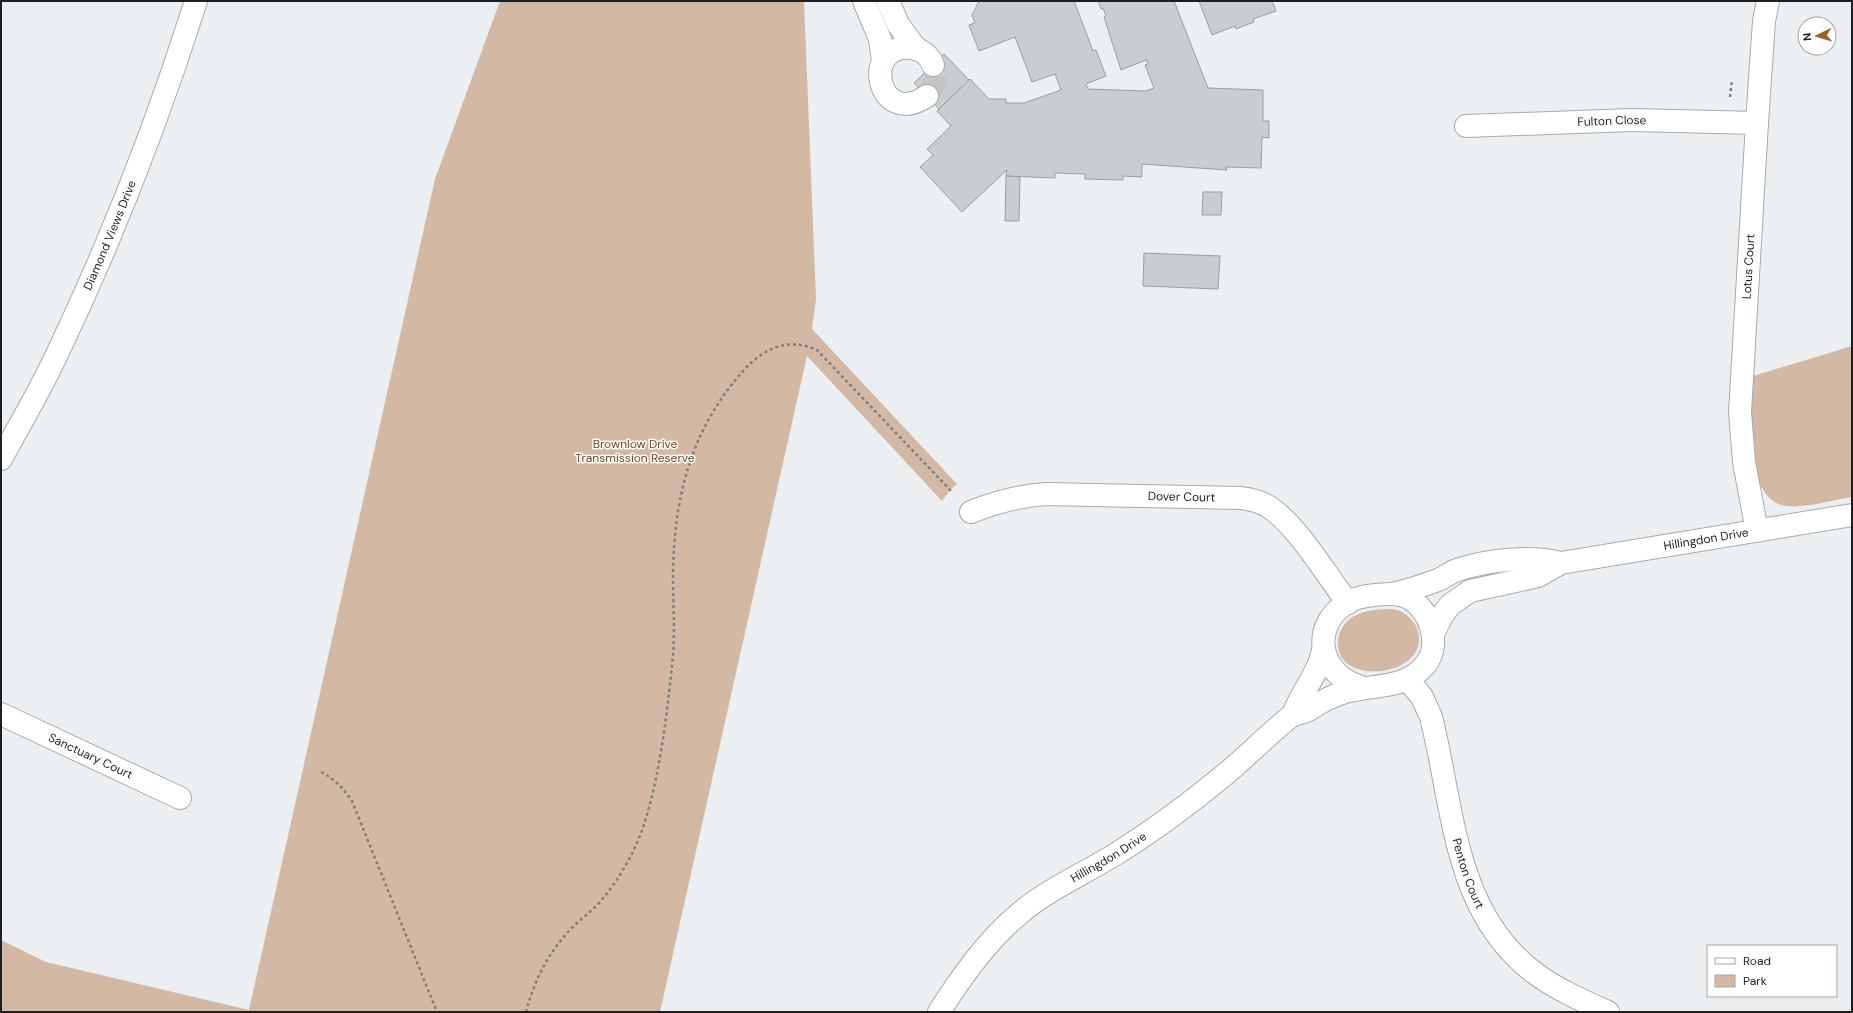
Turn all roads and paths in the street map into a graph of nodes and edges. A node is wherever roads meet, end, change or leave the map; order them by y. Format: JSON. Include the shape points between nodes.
{"nodes":[{"id":1,"x":196,"y":1,"type":"edge"},
{"id":2,"x":864,"y":1,"type":"edge"},
{"id":3,"x":888,"y":1,"type":"edge"},
{"id":4,"x":1768,"y":1,"type":"edge"},
{"id":5,"x":916,"y":49,"type":"junction"},
{"id":6,"x":883,"y":61,"type":"junction"},
{"id":7,"x":933,"y":65,"type":"tunnel mouth"},
{"id":8,"x":927,"y":96,"type":"tunnel mouth"},
{"id":9,"x":1757,"y":123,"type":"junction"},
{"id":10,"x":1466,"y":126,"type":"dead end"},
{"id":11,"x":1,"y":459,"type":"edge"},
{"id":12,"x":971,"y":512,"type":"joint"},
{"id":13,"x":1852,"y":516,"type":"edge"},
{"id":14,"x":1757,"y":531,"type":"junction"},
{"id":15,"x":1561,"y":563,"type":"junction"},
{"id":16,"x":1391,"y":594,"type":"junction"},
{"id":17,"x":1348,"y":603,"type":"junction"},
{"id":18,"x":1433,"y":634,"type":"junction"},
{"id":19,"x":1323,"y":650,"type":"junction"},
{"id":20,"x":1408,"y":680,"type":"junction"},
{"id":21,"x":1366,"y":688,"type":"junction"},
{"id":22,"x":1,"y":714,"type":"edge"},
{"id":23,"x":1292,"y":715,"type":"junction"},
{"id":24,"x":321,"y":772,"type":"dead end"},
{"id":25,"x":180,"y":798,"type":"dead end"},
{"id":26,"x":437,"y":1012,"type":"edge"},
{"id":27,"x":526,"y":1012,"type":"edge"},
{"id":28,"x":939,"y":1012,"type":"edge"},
{"id":29,"x":1608,"y":1012,"type":"edge"}],
"edges":[{"from":1,"to":11,"type":"street","name":"Diamond Views Drive","via":[[156,120],[107,244],[58,353]]},
{"from":2,"to":6,"type":"street","via":[[880,39]]},
{"from":3,"to":5,"type":"street","via":[[898,24]]},
{"from":4,"to":9,"type":"street","name":"Lotus Court","via":[[1764,21]]},
{"from":5,"to":6,"type":"street","via":[[897,50]]},
{"from":5,"to":7,"type":"street","via":[[924,53]]},
{"from":6,"to":8,"type":"street","via":[[880,70],[882,88],[894,101],[912,104]]},
{"from":9,"to":10,"type":"street","name":"Fulton Close","via":[[1632,120]]},
{"from":9,"to":14,"type":"street","name":"Lotus Court","via":[[1740,412],[1744,462]]},
{"from":12,"to":17,"type":"street","name":"Dover Court","via":[[1019,496],[1044,494],[1256,500],[1268,506],[1289,525]]},
{"from":12,"to":27,"type":"path","via":[[817,350],[793,343],[778,345],[751,362],[729,387],[704,427],[690,460],[681,491],[675,526],[673,653],[665,719],[646,819],[636,844],[613,886],[598,905],[570,930],[553,950],[531,993]]},
{"from":13,"to":14,"type":"street","name":"Hillingdon Drive"},
{"from":14,"to":15,"type":"street","name":"Hillingdon Drive"},
{"from":15,"to":16,"type":"street","name":"Hillingdon Drive","via":[[1517,559],[1474,566],[1456,570],[1422,586]]},
{"from":15,"to":18,"type":"street","name":"Hillingdon Drive","via":[[1538,576],[1470,591],[1450,605]]},
{"from":16,"to":17,"type":"street"},
{"from":16,"to":18,"type":"street","via":[[1405,596],[1417,604],[1428,618]]},
{"from":17,"to":19,"type":"street","via":[[1339,608],[1329,620]]},
{"from":18,"to":20,"type":"street","via":[[1433,648],[1428,662],[1418,674]]},
{"from":19,"to":21,"type":"street","via":[[1329,665],[1339,676],[1352,685]]},
{"from":19,"to":23,"type":"street","name":"Hillingdon Drive","via":[[1317,673]]},
{"from":20,"to":21,"type":"street"},
{"from":20,"to":29,"type":"street","name":"Penton Court","via":[[1422,697],[1431,717],[1460,855],[1482,911],[1497,935],[1535,974],[1556,988]]},
{"from":21,"to":23,"type":"street","name":"Hillingdon Drive","via":[[1332,696],[1308,711]]},
{"from":22,"to":25,"type":"street","name":"Sanctuary Court"},
{"from":23,"to":28,"type":"street","name":"Hillingdon Drive","via":[[1246,757],[1170,818],[1020,913],[991,941],[962,976]]},
{"from":24,"to":26,"type":"path","via":[[342,787],[352,801]]}]}
